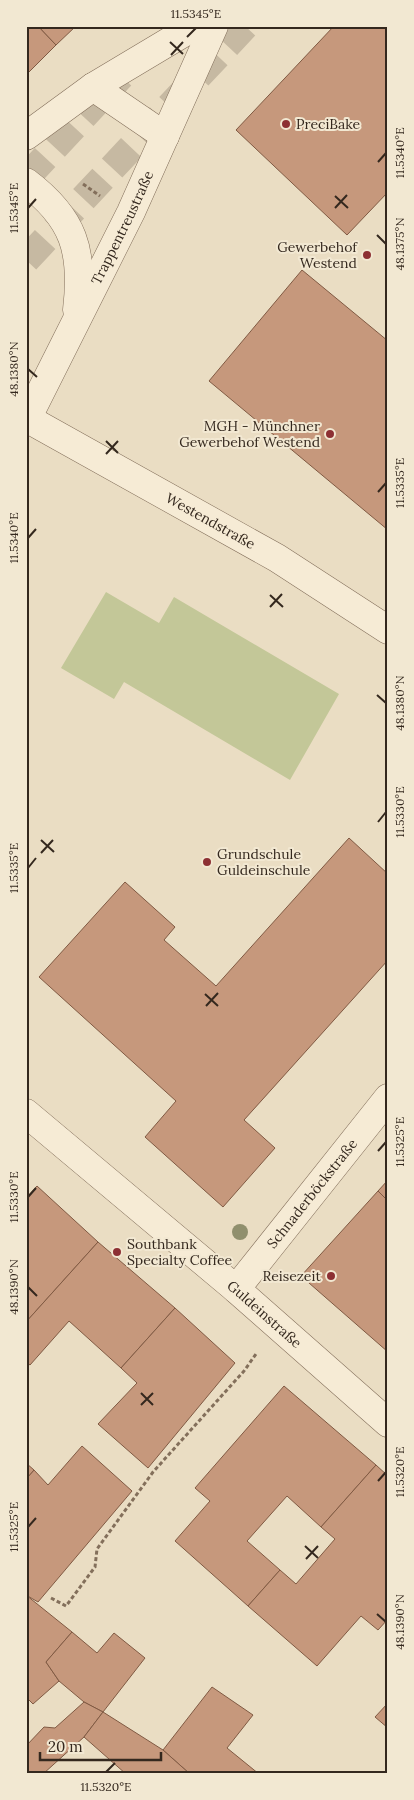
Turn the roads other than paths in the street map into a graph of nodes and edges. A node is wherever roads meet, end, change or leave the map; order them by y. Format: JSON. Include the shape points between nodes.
{"nodes":[{"id":1,"x":196,"y":26,"type":"edge"},
{"id":2,"x":214,"y":26,"type":"edge"},
{"id":3,"x":93,"y":87,"type":"junction"},
{"id":4,"x":26,"y":136,"type":"edge"},
{"id":5,"x":165,"y":136,"type":"junction"},
{"id":6,"x":26,"y":182,"type":"edge"},
{"id":7,"x":76,"y":319,"type":"junction"},
{"id":8,"x":27,"y":420,"type":"edge"},
{"id":9,"x":388,"y":630,"type":"edge"},
{"id":10,"x":388,"y":1098,"type":"edge"},
{"id":11,"x":26,"y":1113,"type":"edge"},
{"id":12,"x":236,"y":1289,"type":"junction"},
{"id":13,"x":388,"y":1423,"type":"edge"}],
"edges":[{"from":1,"to":3,"type":"street"},
{"from":2,"to":5,"type":"street","name":"Trappentreustraße"},
{"from":3,"to":4,"type":"street"},
{"from":3,"to":5,"type":"street"},
{"from":5,"to":7,"type":"street","name":"Trappentreustraße","via":[[131,212]]},
{"from":6,"to":7,"type":"street","name":"Trappentreustraße","via":[[51,202],[67,223],[78,259],[80,284]]},
{"from":7,"to":8,"type":"street","name":"Trappentreustraße"},
{"from":8,"to":9,"type":"street","name":"Westendstraße","via":[[277,558]]},
{"from":10,"to":12,"type":"street","name":"Schnaderböckstraße"},
{"from":11,"to":12,"type":"street","name":"Guldeinstraße"},
{"from":12,"to":13,"type":"street","name":"Guldeinstraße"}]}
